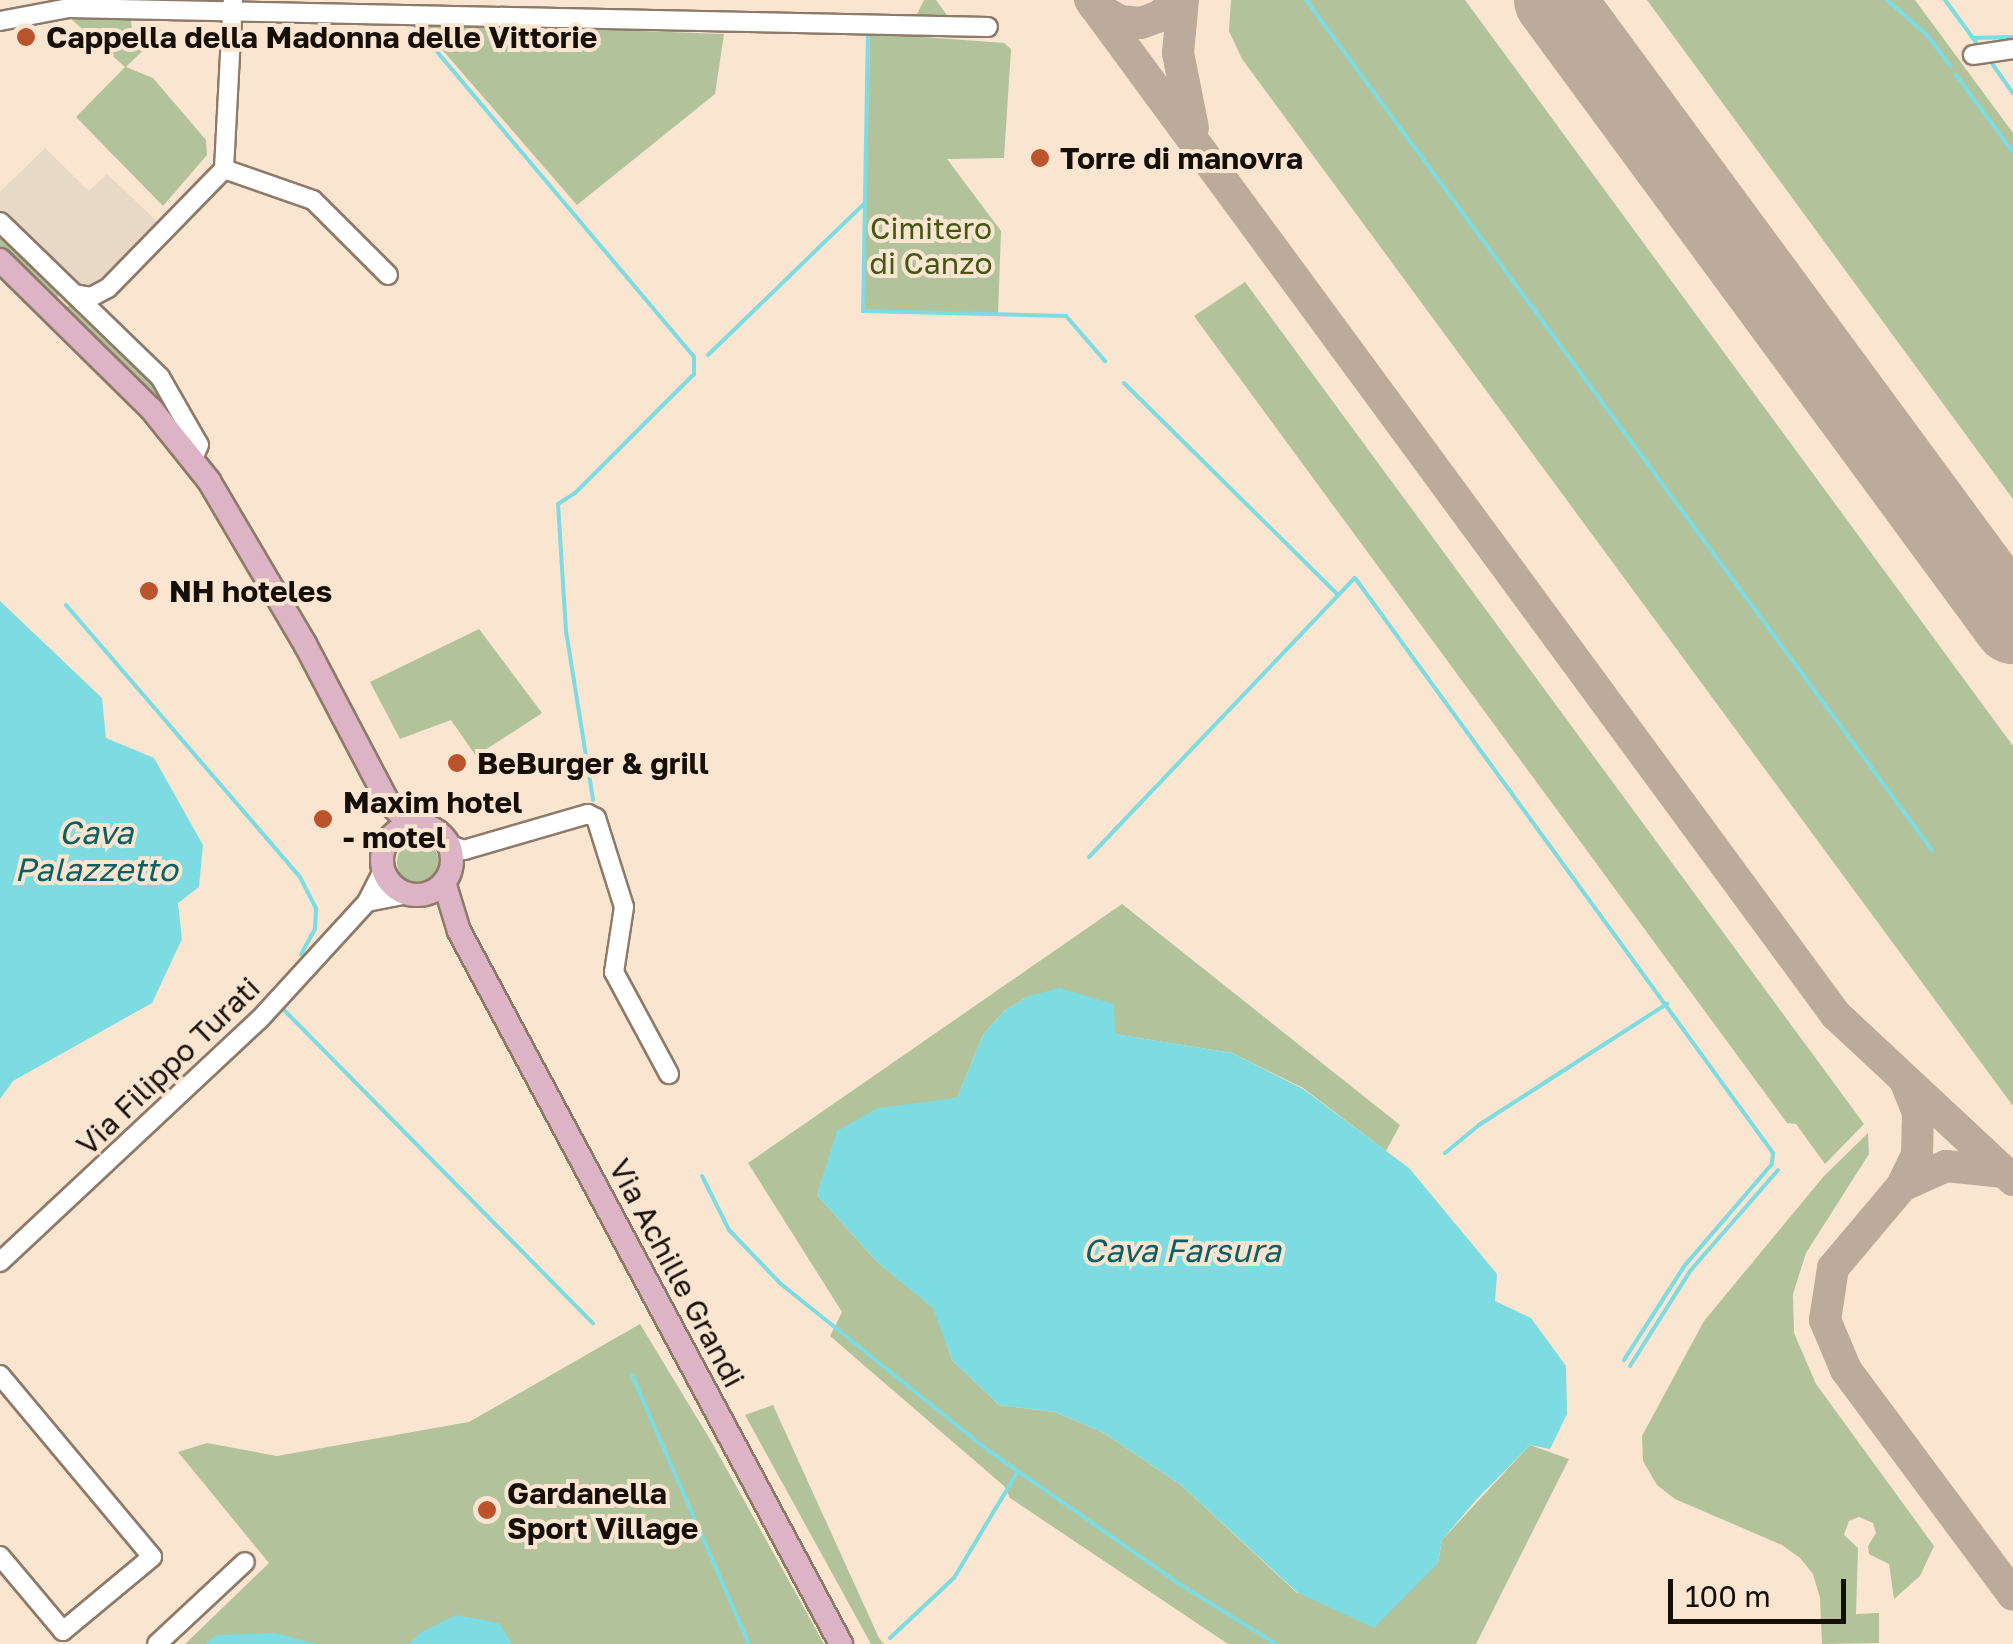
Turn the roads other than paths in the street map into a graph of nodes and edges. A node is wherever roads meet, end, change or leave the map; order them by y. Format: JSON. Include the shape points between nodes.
{"nodes":[{"id":1,"x":644,"y":0,"type":"edge"},
{"id":2,"x":233,"y":6,"type":"edge"},
{"id":3,"x":468,"y":8,"type":"edge"},
{"id":4,"x":643,"y":20,"type":"junction"},
{"id":5,"x":0,"y":21,"type":"edge"},
{"id":6,"x":988,"y":27,"type":"dead end"},
{"id":7,"x":2013,"y":50,"type":"edge"},
{"id":8,"x":1973,"y":55,"type":"dead end"},
{"id":9,"x":224,"y":170,"type":"junction"},
{"id":10,"x":0,"y":222,"type":"edge"},
{"id":11,"x":0,"y":260,"type":"edge"},
{"id":12,"x":388,"y":275,"type":"dead end"},
{"id":13,"x":108,"y":288,"type":"junction"},
{"id":14,"x":72,"y":292,"type":"junction"},
{"id":15,"x":51,"y":310,"type":"junction"},
{"id":16,"x":101,"y":320,"type":"junction"},
{"id":17,"x":192,"y":460,"type":"junction"},
{"id":18,"x":402,"y":829,"type":"junction"},
{"id":19,"x":383,"y":871,"type":"junction"},
{"id":20,"x":435,"y":876,"type":"junction"},
{"id":21,"x":368,"y":902,"type":"junction"},
{"id":22,"x":668,"y":1074,"type":"dead end"},
{"id":23,"x":0,"y":1261,"type":"edge"},
{"id":24,"x":0,"y":1376,"type":"edge"},
{"id":25,"x":245,"y":1562,"type":"dead end"},
{"id":26,"x":3,"y":1567,"type":"edge"},
{"id":27,"x":158,"y":1644,"type":"edge"},
{"id":28,"x":841,"y":1644,"type":"edge"}],
"edges":[{"from":1,"to":4,"type":"street"},
{"from":2,"to":3,"type":"street","via":[[406,15]]},
{"from":2,"to":5,"type":"street","via":[[69,8]]},
{"from":2,"to":9,"type":"street"},
{"from":3,"to":4,"type":"street"},
{"from":4,"to":6,"type":"street"},
{"from":7,"to":8,"type":"street"},
{"from":9,"to":12,"type":"street","via":[[313,200]]},
{"from":9,"to":13,"type":"street"},
{"from":10,"to":14,"type":"street"},
{"from":11,"to":15,"type":"main road"},
{"from":13,"to":14,"type":"street","via":[[91,297]]},
{"from":13,"to":16,"type":"street"},
{"from":14,"to":15,"type":"street"},
{"from":14,"to":16,"type":"street"},
{"from":15,"to":17,"type":"main road","via":[[152,410]]},
{"from":16,"to":17,"type":"street","via":[[170,391],[199,445]]},
{"from":17,"to":18,"type":"main road","via":[[239,526]]},
{"from":18,"to":19,"type":"main road","via":[[383,851]]},
{"from":18,"to":20,"type":"main road","via":[[432,828]]},
{"from":19,"to":20,"type":"main road","via":[[395,888]]},
{"from":19,"to":21,"type":"street","name":"Via Filippo Turati"},
{"from":20,"to":21,"type":"street"},
{"from":20,"to":22,"type":"street","via":[[464,850],[588,814],[598,820],[624,907],[614,972]]},
{"from":20,"to":28,"type":"main road","name":"Via Achille Grandi"},
{"from":21,"to":23,"type":"street","name":"Via Filippo Turati","via":[[251,1028]]},
{"from":24,"to":26,"type":"street","via":[[152,1557],[64,1631]]},
{"from":25,"to":27,"type":"street"}]}
